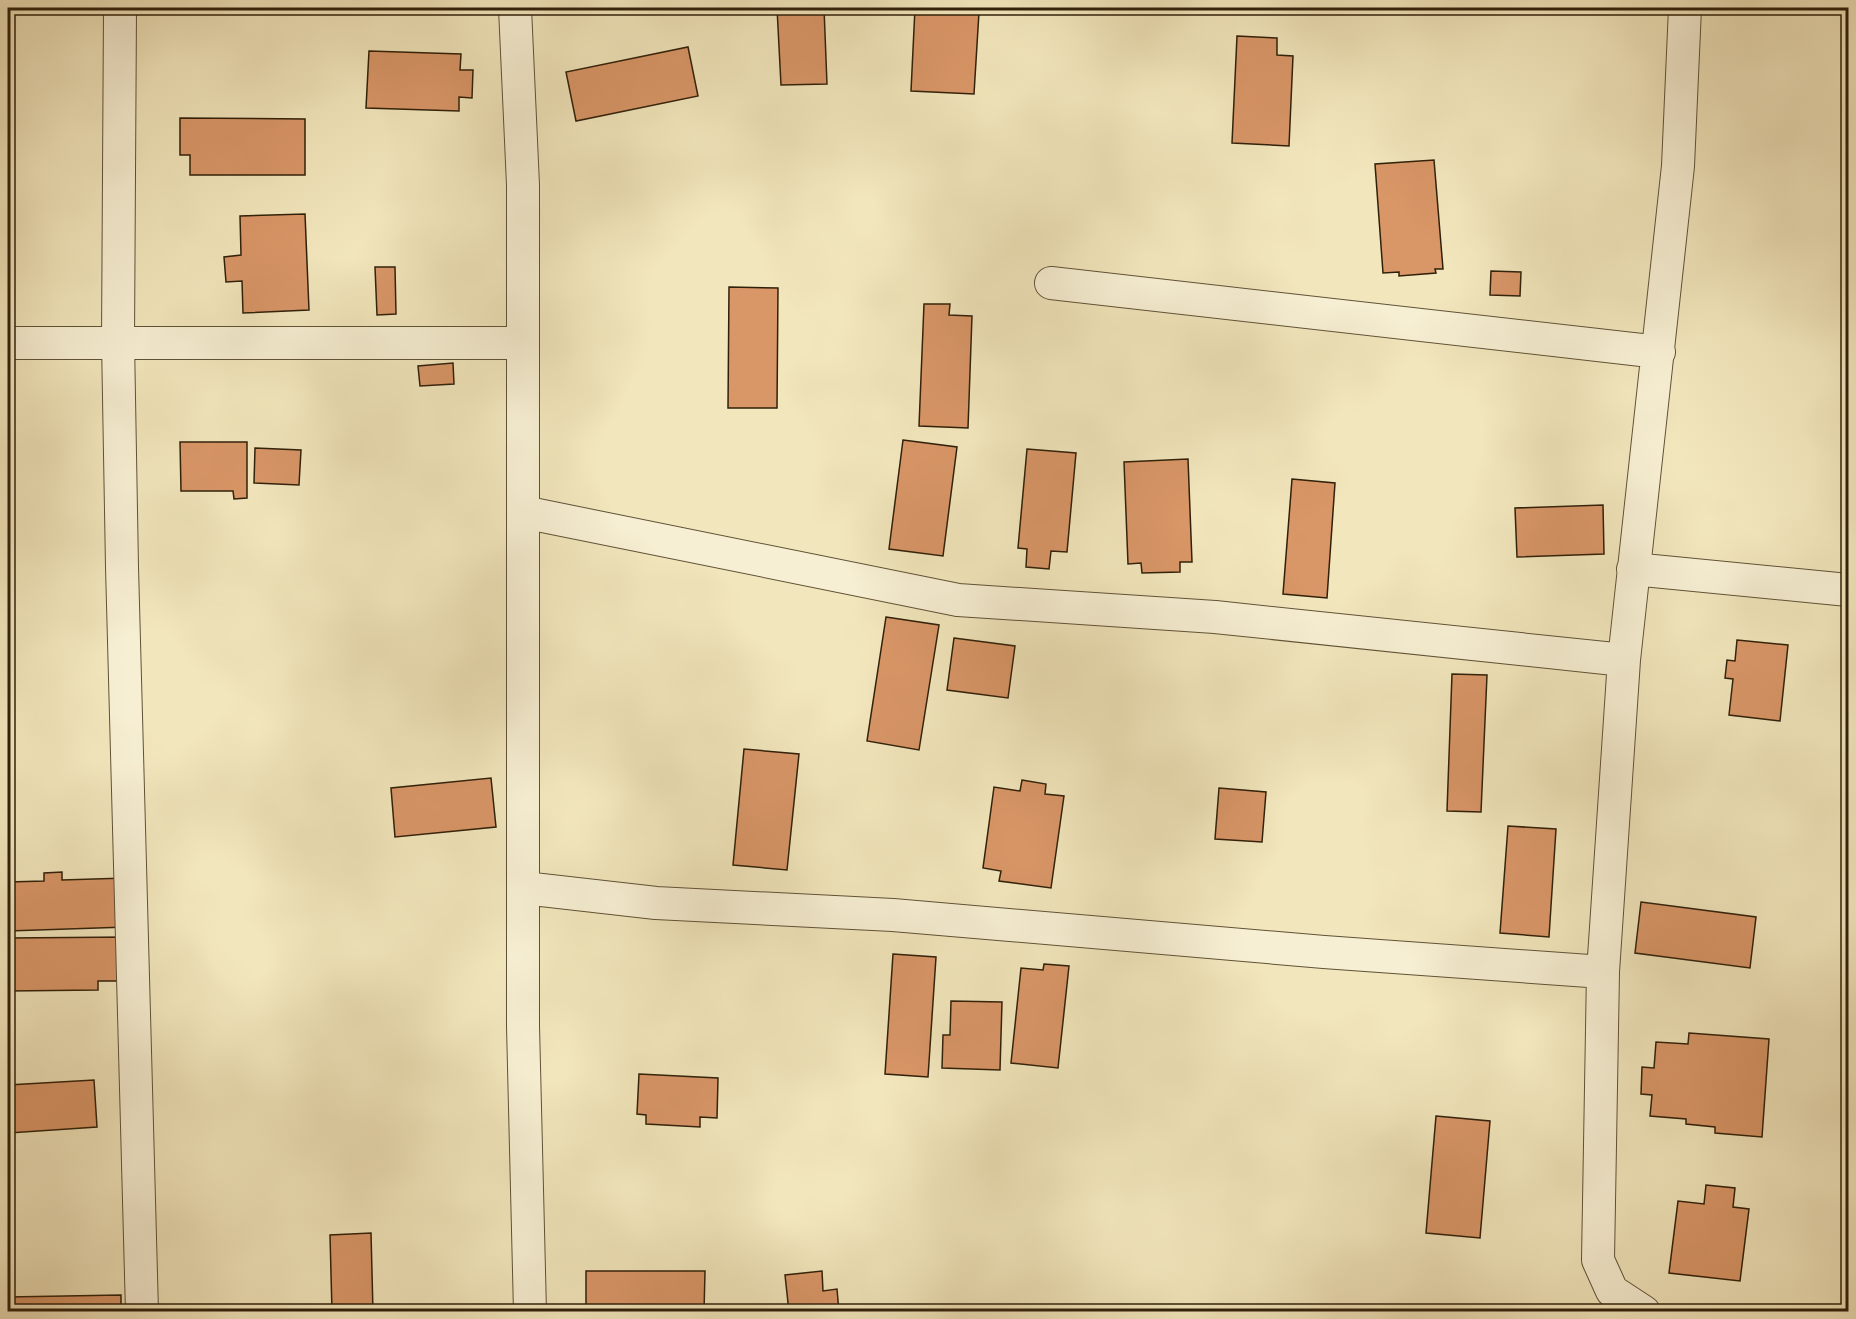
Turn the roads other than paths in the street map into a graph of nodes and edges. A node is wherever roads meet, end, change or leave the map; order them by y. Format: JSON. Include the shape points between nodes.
{"nodes":[{"id":1,"x":120,"y":8,"type":"edge"},
{"id":2,"x":515,"y":8,"type":"edge"},
{"id":3,"x":1685,"y":8,"type":"edge"},
{"id":4,"x":1051,"y":283,"type":"dead end"},
{"id":5,"x":118,"y":341,"type":"junction"},
{"id":6,"x":8,"y":343,"type":"edge"},
{"id":7,"x":523,"y":344,"type":"junction"},
{"id":8,"x":1659,"y":352,"type":"junction"},
{"id":9,"x":523,"y":512,"type":"junction"},
{"id":10,"x":1633,"y":569,"type":"junction"},
{"id":11,"x":1848,"y":590,"type":"edge"},
{"id":12,"x":1623,"y":660,"type":"junction"},
{"id":13,"x":524,"y":888,"type":"junction"},
{"id":14,"x":1603,"y":972,"type":"junction"},
{"id":15,"x":142,"y":1311,"type":"edge"},
{"id":16,"x":530,"y":1311,"type":"edge"},
{"id":17,"x":1644,"y":1311,"type":"edge"}],
"edges":[{"from":1,"to":5,"type":"street"},
{"from":2,"to":7,"type":"street","via":[[523,185]]},
{"from":3,"to":8,"type":"street","via":[[1678,166]]},
{"from":4,"to":8,"type":"street"},
{"from":5,"to":6,"type":"street"},
{"from":5,"to":7,"type":"street"},
{"from":5,"to":15,"type":"street"},
{"from":7,"to":9,"type":"street"},
{"from":8,"to":10,"type":"street"},
{"from":9,"to":12,"type":"street","via":[[958,600],[1215,617]]},
{"from":9,"to":13,"type":"street"},
{"from":10,"to":11,"type":"street"},
{"from":10,"to":12,"type":"street"},
{"from":12,"to":14,"type":"street"},
{"from":13,"to":14,"type":"street","via":[[656,903],[893,915]]},
{"from":13,"to":16,"type":"street"},
{"from":14,"to":17,"type":"street","via":[[1599,1260],[1612,1291]]}]}
